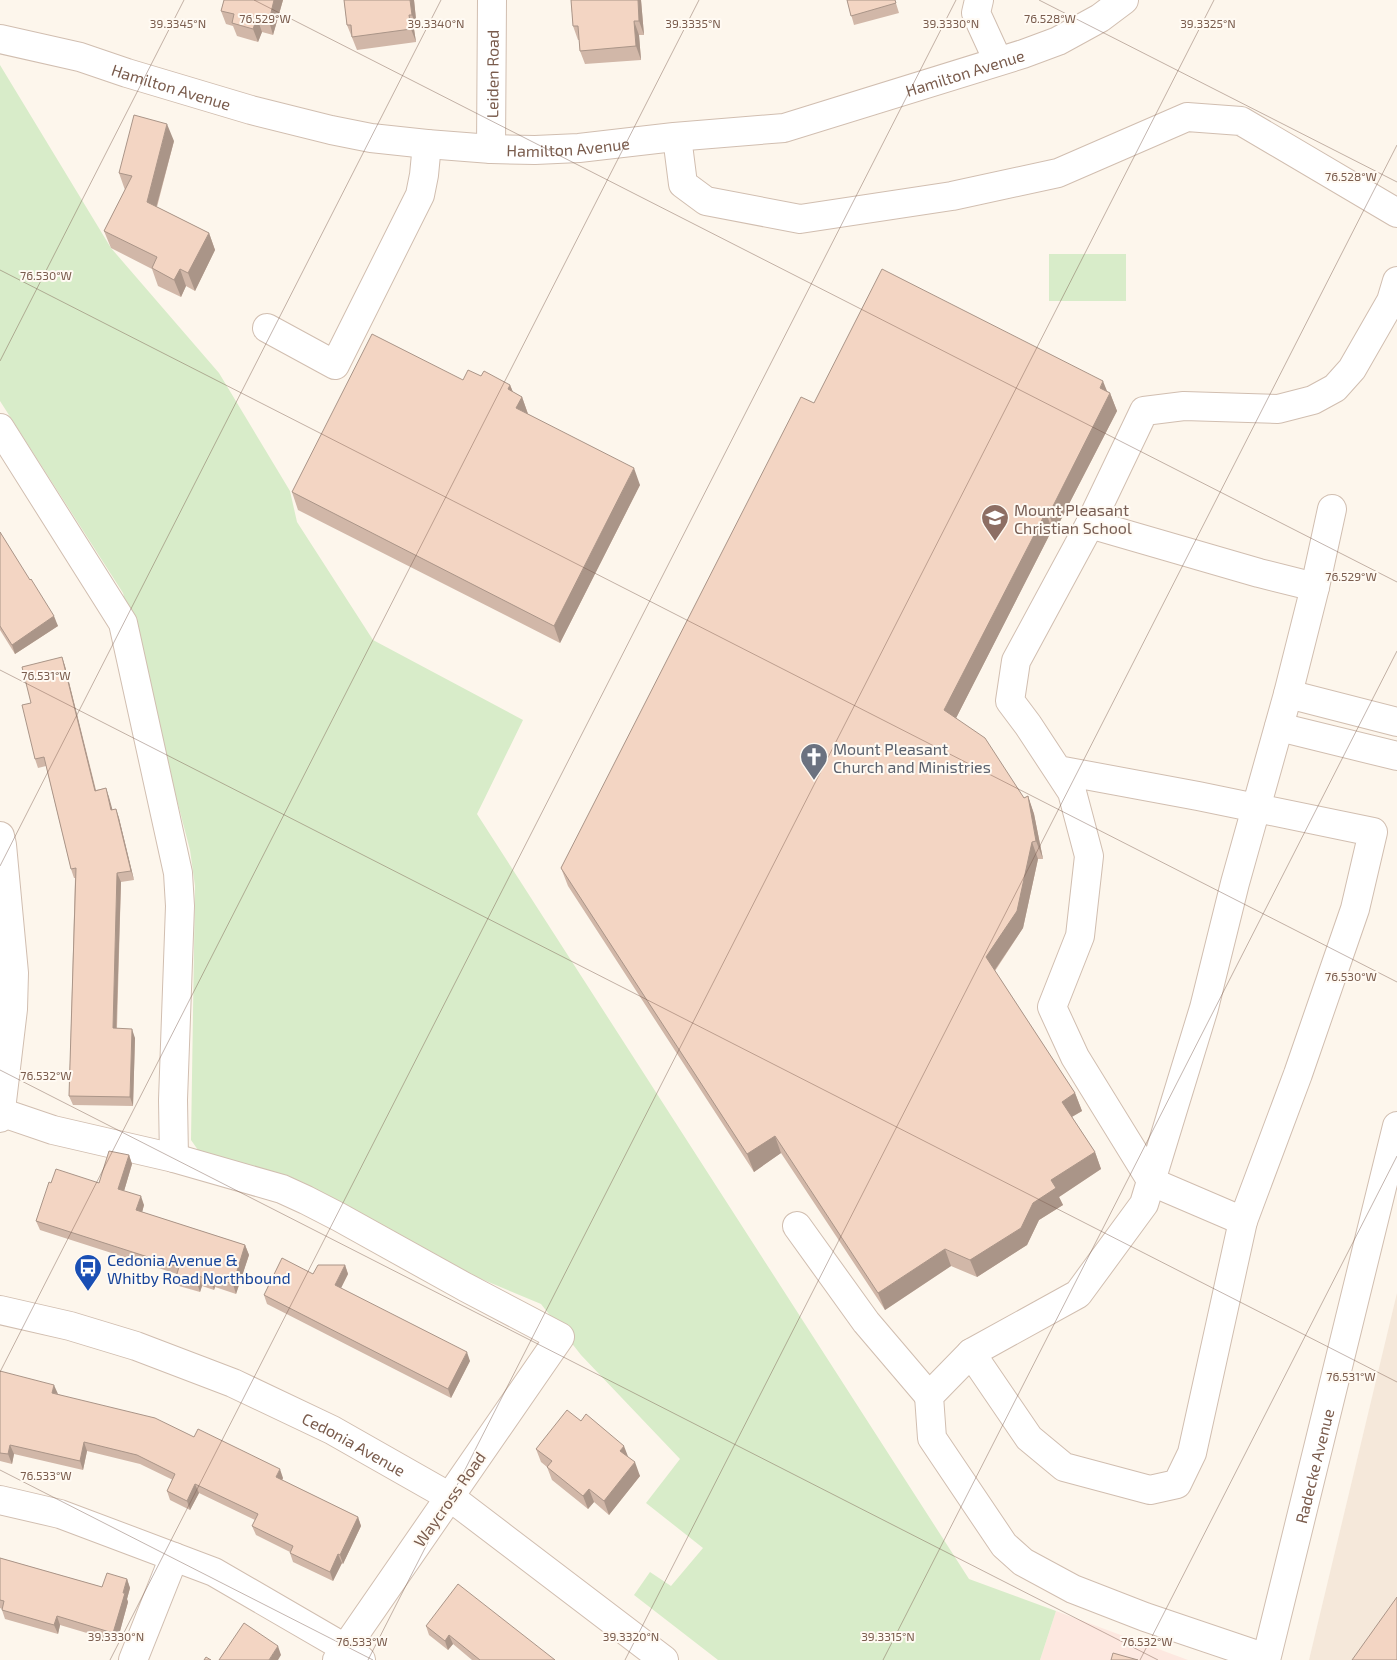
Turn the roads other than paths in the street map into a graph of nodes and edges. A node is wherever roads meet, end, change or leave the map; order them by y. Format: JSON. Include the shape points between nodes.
{"nodes":[{"id":1,"x":492,"y":0,"type":"edge"},
{"id":2,"x":980,"y":0,"type":"edge"},
{"id":3,"x":1124,"y":0,"type":"edge"},
{"id":4,"x":0,"y":39,"type":"edge"},
{"id":5,"x":998,"y":62,"type":"junction"},
{"id":6,"x":677,"y":137,"type":"junction"},
{"id":7,"x":427,"y":144,"type":"junction"},
{"id":8,"x":491,"y":149,"type":"junction"},
{"id":9,"x":1397,"y":213,"type":"edge"},
{"id":10,"x":1397,"y":280,"type":"edge"},
{"id":11,"x":267,"y":328,"type":"dead end"},
{"id":12,"x":0,"y":428,"type":"edge"},
{"id":13,"x":1332,"y":509,"type":"dead end"},
{"id":14,"x":1090,"y":524,"type":"junction"},
{"id":15,"x":1316,"y":588,"type":"junction"},
{"id":16,"x":1288,"y":694,"type":"junction"},
{"id":17,"x":1397,"y":722,"type":"edge"},
{"id":18,"x":1279,"y":727,"type":"junction"},
{"id":19,"x":1397,"y":756,"type":"edge"},
{"id":20,"x":1058,"y":770,"type":"junction"},
{"id":21,"x":1256,"y":808,"type":"junction"},
{"id":22,"x":0,"y":836,"type":"edge"},
{"id":23,"x":4,"y":904,"type":"edge"},
{"id":24,"x":0,"y":1114,"type":"edge"},
{"id":25,"x":1397,"y":1126,"type":"edge"},
{"id":26,"x":1394,"y":1155,"type":"edge"},
{"id":27,"x":174,"y":1158,"type":"junction"},
{"id":28,"x":1152,"y":1182,"type":"junction"},
{"id":29,"x":1243,"y":1221,"type":"junction"},
{"id":30,"x":797,"y":1226,"type":"dead end"},
{"id":31,"x":0,"y":1310,"type":"edge"},
{"id":32,"x":970,"y":1353,"type":"junction"},
{"id":33,"x":929,"y":1396,"type":"junction"},
{"id":34,"x":450,"y":1497,"type":"junction"},
{"id":35,"x":0,"y":1500,"type":"edge"},
{"id":36,"x":174,"y":1557,"type":"junction"},
{"id":37,"x":348,"y":1656,"type":"edge"},
{"id":38,"x":1266,"y":1659,"type":"edge"},
{"id":39,"x":133,"y":1660,"type":"edge"},
{"id":40,"x":664,"y":1660,"type":"edge"}],
"edges":[{"from":1,"to":8,"type":"street","name":"Leiden Road"},
{"from":2,"to":5,"type":"street","via":[[976,13]]},
{"from":3,"to":5,"type":"street","name":"Hamilton Avenue","via":[[1100,18],[1058,41]]},
{"from":4,"to":7,"type":"street","name":"Hamilton Avenue","via":[[80,57],[127,74],[278,117],[371,138]]},
{"from":5,"to":6,"type":"street","name":"Hamilton Avenue","via":[[784,128]]},
{"from":6,"to":8,"type":"street","name":"Hamilton Avenue","via":[[579,148]]},
{"from":6,"to":9,"type":"street","via":[[683,184],[706,201],[800,220],[952,196],[1058,173],[1187,117],[1241,121]]},
{"from":7,"to":8,"type":"street","name":"Hamilton Avenue"},
{"from":7,"to":11,"type":"street","via":[[420,195],[335,365]]},
{"from":10,"to":14,"type":"street","via":[[1391,301],[1352,369],[1335,388],[1313,400],[1278,409],[1184,406],[1144,411]]},
{"from":12,"to":27,"type":"street","via":[[123,622],[178,881]]},
{"from":13,"to":15,"type":"street"},
{"from":14,"to":15,"type":"street"},
{"from":14,"to":20,"type":"street","via":[[1016,661],[1010,701]]},
{"from":15,"to":16,"type":"street"},
{"from":16,"to":17,"type":"street"},
{"from":16,"to":18,"type":"street"},
{"from":18,"to":19,"type":"street"},
{"from":18,"to":21,"type":"street"},
{"from":20,"to":21,"type":"street"},
{"from":20,"to":28,"type":"street","via":[[1072,792],[1089,856],[1080,936],[1052,1007],[1075,1057]]},
{"from":21,"to":28,"type":"street","via":[[1201,1016]]},
{"from":21,"to":29,"type":"street","via":[[1373,832],[1355,908]]},
{"from":22,"to":23,"type":"street"},
{"from":23,"to":24,"type":"street","via":[[14,972],[13,1009]]},
{"from":24,"to":27,"type":"street","via":[[53,1130]]},
{"from":25,"to":26,"type":"street","name":"Radecke Avenue"},
{"from":26,"to":38,"type":"street","name":"Radecke Avenue"},
{"from":27,"to":34,"type":"street","name":"Waycross Road","via":[[282,1189],[306,1200],[560,1337]]},
{"from":28,"to":29,"type":"street"},
{"from":28,"to":32,"type":"street","via":[[1144,1204],[1078,1294]]},
{"from":29,"to":32,"type":"street","via":[[1192,1452],[1176,1484],[1150,1490],[1064,1467],[1029,1438]]},
{"from":30,"to":33,"type":"street","via":[[866,1322]]},
{"from":31,"to":34,"type":"street","name":"Cedonia Avenue","via":[[136,1346],[233,1383],[332,1430]]},
{"from":32,"to":33,"type":"street"},
{"from":33,"to":38,"type":"street","via":[[932,1438],[1004,1546],[1023,1562],[1073,1589]]},
{"from":34,"to":37,"type":"street","name":"Waycross Road"},
{"from":34,"to":40,"type":"street","name":"Cedonia Avenue"},
{"from":35,"to":36,"type":"street","via":[[60,1514]]},
{"from":36,"to":37,"type":"street","via":[[214,1572]]},
{"from":36,"to":39,"type":"street"}]}
